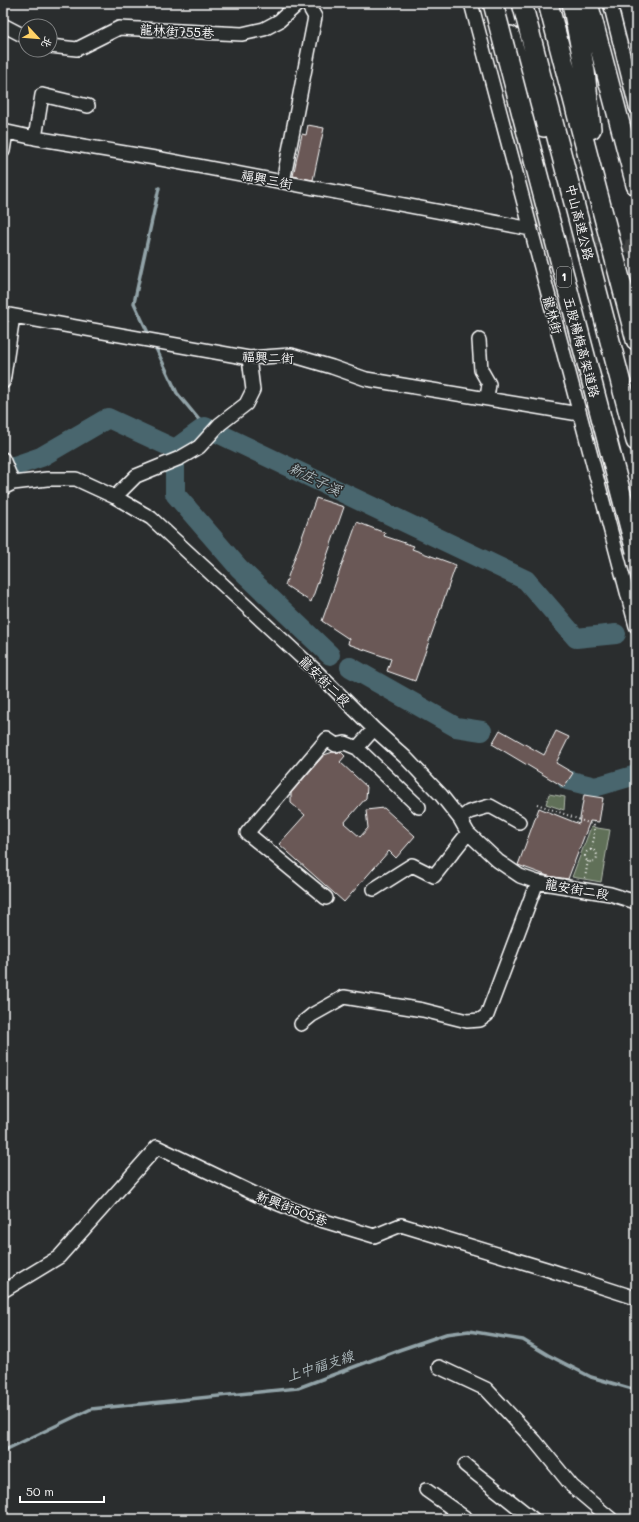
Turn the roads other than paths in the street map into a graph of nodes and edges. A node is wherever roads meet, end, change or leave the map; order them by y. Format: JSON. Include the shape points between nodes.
{"nodes":[{"id":1,"x":299,"y":3,"type":"edge"},
{"id":2,"x":307,"y":3,"type":"edge"},
{"id":3,"x":471,"y":3,"type":"edge"},
{"id":4,"x":493,"y":3,"type":"edge"},
{"id":5,"x":499,"y":3,"type":"edge"},
{"id":6,"x":522,"y":3,"type":"edge"},
{"id":7,"x":548,"y":3,"type":"edge"},
{"id":8,"x":572,"y":3,"type":"edge"},
{"id":9,"x":588,"y":3,"type":"edge"},
{"id":10,"x":610,"y":3,"type":"edge"},
{"id":11,"x":3,"y":24,"type":"edge"},
{"id":12,"x":18,"y":32,"type":"edge"},
{"id":13,"x":58,"y":47,"type":"edge"},
{"id":14,"x":88,"y":106,"type":"dead end"},
{"id":15,"x":636,"y":107,"type":"edge"},
{"id":16,"x":5,"y":132,"type":"edge"},
{"id":17,"x":35,"y":138,"type":"junction"},
{"id":18,"x":3,"y":151,"type":"edge"},
{"id":19,"x":283,"y":182,"type":"junction"},
{"id":20,"x":636,"y":185,"type":"edge"},
{"id":21,"x":598,"y":194,"type":"junction"},
{"id":22,"x":575,"y":203,"type":"junction"},
{"id":23,"x":531,"y":229,"type":"junction"},
{"id":24,"x":8,"y":315,"type":"edge"},
{"id":25,"x":479,"y":340,"type":"dead end"},
{"id":26,"x":636,"y":340,"type":"edge"},
{"id":27,"x":249,"y":358,"type":"junction"},
{"id":28,"x":3,"y":382,"type":"edge"},
{"id":29,"x":487,"y":398,"type":"junction"},
{"id":30,"x":579,"y":414,"type":"junction"},
{"id":31,"x":636,"y":441,"type":"edge"},
{"id":32,"x":3,"y":459,"type":"edge"},
{"id":33,"x":9,"y":483,"type":"edge"},
{"id":34,"x":115,"y":497,"type":"junction"},
{"id":35,"x":636,"y":551,"type":"edge"},
{"id":36,"x":636,"y":626,"type":"edge"},
{"id":37,"x":374,"y":729,"type":"junction"},
{"id":38,"x":357,"y":748,"type":"junction"},
{"id":39,"x":419,"y":808,"type":"dead end"},
{"id":40,"x":460,"y":819,"type":"junction"},
{"id":41,"x":519,"y":822,"type":"dead end"},
{"id":42,"x":468,"y":833,"type":"junction"},
{"id":43,"x":537,"y":882,"type":"junction"},
{"id":44,"x":374,"y":889,"type":"dead end"},
{"id":45,"x":326,"y":898,"type":"dead end"},
{"id":46,"x":636,"y":902,"type":"edge"},
{"id":47,"x":301,"y":1024,"type":"dead end"},
{"id":48,"x":3,"y":1291,"type":"edge"},
{"id":49,"x":636,"y":1298,"type":"edge"},
{"id":50,"x":439,"y":1367,"type":"dead end"},
{"id":51,"x":465,"y":1465,"type":"dead end"},
{"id":52,"x":426,"y":1490,"type":"dead end"},
{"id":53,"x":467,"y":1519,"type":"edge"},
{"id":54,"x":533,"y":1519,"type":"edge"},
{"id":55,"x":611,"y":1519,"type":"edge"}],
"edges":[{"from":1,"to":13,"type":"street","name":"龍林街755巷","via":[[269,27],[242,34],[119,28],[77,49]]},
{"from":2,"to":19,"type":"street","via":[[315,17]]},
{"from":3,"to":23,"type":"street","name":"龍林街"},
{"from":4,"to":35,"type":"highway","name":"五股楊梅高架道路","number":"1","bridge":true},
{"from":5,"to":22,"type":"highway","via":[[516,55]]},
{"from":6,"to":22,"type":"highway","name":"中山高速公路"},
{"from":7,"to":21,"type":"highway","name":"中山高速公路"},
{"from":8,"to":21,"type":"highway","via":[[585,71]]},
{"from":9,"to":20,"type":"highway"},
{"from":10,"to":15,"type":"street"},
{"from":11,"to":12,"type":"street"},
{"from":14,"to":17,"type":"street","via":[[42,95]]},
{"from":16,"to":17,"type":"street","name":"福興三街"},
{"from":16,"to":18,"type":"street"},
{"from":17,"to":19,"type":"street","name":"福興三街"},
{"from":19,"to":23,"type":"street","name":"福興三街"},
{"from":21,"to":26,"type":"highway","name":"中山高速公路"},
{"from":22,"to":31,"type":"highway","name":"中山高速公路"},
{"from":23,"to":30,"type":"street","name":"龍林街"},
{"from":24,"to":27,"type":"street","name":"福興二街"},
{"from":24,"to":28,"type":"street"},
{"from":25,"to":29,"type":"street","via":[[481,370],[488,384]]},
{"from":27,"to":29,"type":"street","name":"福興二街","via":[[291,355],[366,379]]},
{"from":27,"to":34,"type":"street","via":[[253,390],[246,404],[220,424],[199,447],[180,458],[136,476]]},
{"from":29,"to":30,"type":"street","name":"福興二街"},
{"from":30,"to":36,"type":"street","name":"龍林街"},
{"from":32,"to":33,"type":"street"},
{"from":33,"to":34,"type":"street","name":"龍安街二段","via":[[76,479]]},
{"from":34,"to":37,"type":"street","name":"龍安街二段","via":[[151,518],[314,669]]},
{"from":37,"to":38,"type":"street"},
{"from":37,"to":40,"type":"street","name":"龍安街二段","via":[[410,762]]},
{"from":38,"to":39,"type":"street"},
{"from":38,"to":45,"type":"street","via":[[345,743],[336,744],[327,739],[247,832]]},
{"from":40,"to":41,"type":"street","via":[[469,812],[490,806]]},
{"from":40,"to":42,"type":"street","name":"龍安街二段"},
{"from":42,"to":43,"type":"street","name":"龍安街二段","via":[[498,862],[520,876]]},
{"from":42,"to":44,"type":"street","via":[[434,876],[412,865]]},
{"from":43,"to":46,"type":"street","name":"龍安街二段","via":[[610,894]]},
{"from":43,"to":47,"type":"street","via":[[486,1016],[480,1020],[467,1021],[422,1010],[344,997]]},
{"from":48,"to":49,"type":"street","name":"新興街505巷","via":[[59,1257],[157,1147],[257,1195],[311,1217],[374,1236],[401,1225]]},
{"from":50,"to":55,"type":"street","via":[[486,1389],[535,1441],[572,1486]]},
{"from":51,"to":54,"type":"street"},
{"from":52,"to":53,"type":"street"}]}
